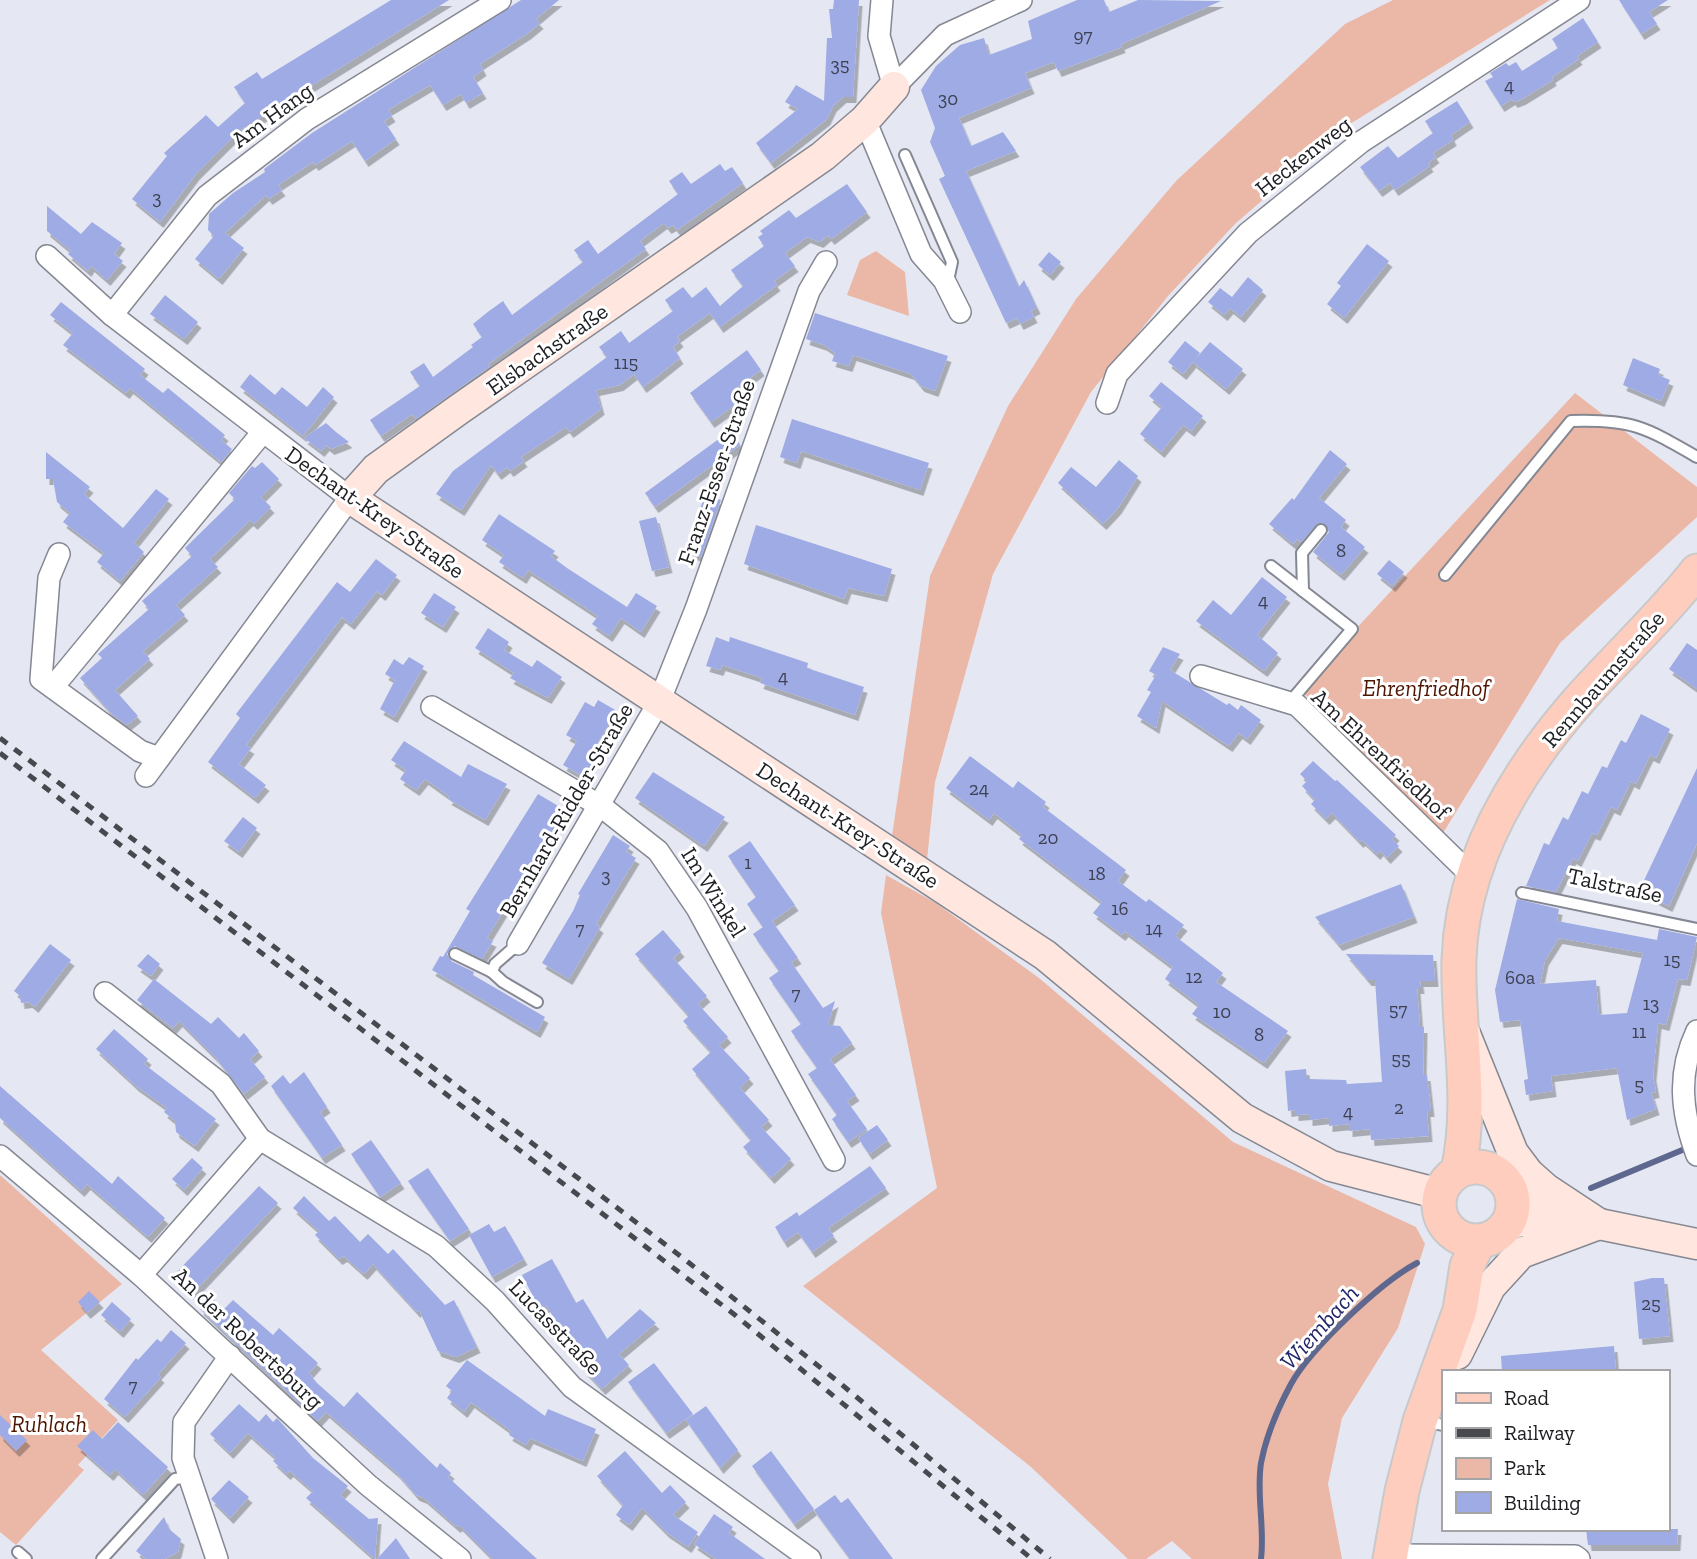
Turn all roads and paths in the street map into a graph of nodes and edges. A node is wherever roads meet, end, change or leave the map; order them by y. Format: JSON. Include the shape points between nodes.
{"nodes":[{"id":1,"x":500,"y":0,"type":"edge"},
{"id":2,"x":882,"y":0,"type":"edge"},
{"id":3,"x":1021,"y":0,"type":"edge"},
{"id":4,"x":1579,"y":0,"type":"edge"},
{"id":5,"x":894,"y":87,"type":"junction"},
{"id":6,"x":865,"y":120,"type":"junction"},
{"id":7,"x":905,"y":155,"type":"dead end"},
{"id":8,"x":47,"y":256,"type":"dead end"},
{"id":9,"x":827,"y":262,"type":"dead end"},
{"id":10,"x":944,"y":281,"type":"junction"},
{"id":11,"x":960,"y":312,"type":"dead end"},
{"id":12,"x":112,"y":315,"type":"junction"},
{"id":13,"x":1107,"y":403,"type":"dead end"},
{"id":14,"x":262,"y":433,"type":"junction"},
{"id":15,"x":1697,"y":457,"type":"edge"},
{"id":16,"x":350,"y":498,"type":"junction"},
{"id":17,"x":1321,"y":530,"type":"dead end"},
{"id":18,"x":59,"y":554,"type":"dead end"},
{"id":19,"x":1271,"y":566,"type":"dead end"},
{"id":20,"x":1697,"y":571,"type":"edge"},
{"id":21,"x":1446,"y":575,"type":"dead end"},
{"id":22,"x":1303,"y":591,"type":"junction"},
{"id":23,"x":1201,"y":676,"type":"dead end"},
{"id":24,"x":52,"y":687,"type":"junction"},
{"id":25,"x":659,"y":702,"type":"junction"},
{"id":26,"x":1289,"y":703,"type":"junction"},
{"id":27,"x":432,"y":707,"type":"dead end"},
{"id":28,"x":159,"y":758,"type":"junction"},
{"id":29,"x":146,"y":776,"type":"dead end"},
{"id":30,"x":599,"y":805,"type":"junction"},
{"id":31,"x":1472,"y":877,"type":"junction"},
{"id":32,"x":1522,"y":893,"type":"dead end"},
{"id":33,"x":1697,"y":929,"type":"edge"},
{"id":34,"x":518,"y":944,"type":"joint"},
{"id":35,"x":455,"y":954,"type":"dead end"},
{"id":36,"x":492,"y":972,"type":"junction"},
{"id":37,"x":105,"y":993,"type":"dead end"},
{"id":38,"x":537,"y":1002,"type":"dead end"},
{"id":39,"x":1464,"y":1031,"type":"junction"},
{"id":40,"x":1697,"y":1031,"type":"edge"},
{"id":41,"x":260,"y":1139,"type":"junction"},
{"id":42,"x":1694,"y":1147,"type":"edge"},
{"id":43,"x":0,"y":1156,"type":"edge"},
{"id":44,"x":834,"y":1160,"type":"dead end"},
{"id":45,"x":1491,"y":1169,"type":"junction"},
{"id":46,"x":1449,"y":1182,"type":"junction"},
{"id":47,"x":1499,"y":1220,"type":"junction"},
{"id":48,"x":1599,"y":1224,"type":"junction"},
{"id":49,"x":1446,"y":1227,"type":"junction"},
{"id":50,"x":1697,"y":1244,"type":"edge"},
{"id":51,"x":141,"y":1275,"type":"junction"},
{"id":52,"x":230,"y":1356,"type":"junction"},
{"id":53,"x":1445,"y":1370,"type":"edge"},
{"id":54,"x":1451,"y":1370,"type":"edge"},
{"id":55,"x":1438,"y":1398,"type":"edge"},
{"id":56,"x":190,"y":1477,"type":"junction"},
{"id":57,"x":1390,"y":1557,"type":"edge"},
{"id":58,"x":102,"y":1559,"type":"edge"},
{"id":59,"x":217,"y":1559,"type":"edge"},
{"id":60,"x":460,"y":1559,"type":"edge"},
{"id":61,"x":810,"y":1559,"type":"edge"},
{"id":62,"x":1579,"y":1559,"type":"edge"}],
"edges":[{"from":1,"to":12,"type":"street","name":"Am Hang","via":[[307,119],[207,195]]},
{"from":2,"to":5,"type":"street","via":[[879,36]]},
{"from":3,"to":5,"type":"street","name":"Elsbachstraße","via":[[945,35]]},
{"from":4,"to":13,"type":"street","name":"Heckenweg","via":[[1361,142],[1248,233],[1117,374]]},
{"from":5,"to":6,"type":"street","name":"Elsbachstraße"},
{"from":6,"to":10,"type":"street","via":[[916,243]]},
{"from":6,"to":16,"type":"street","name":"Elsbachstraße","via":[[823,156],[376,469]]},
{"from":7,"to":10,"type":"lane","via":[[952,262]]},
{"from":8,"to":12,"type":"street","name":"Dechant-Krey-Straße"},
{"from":9,"to":25,"type":"street","name":"Franz-Esser-Straße","via":[[809,290]]},
{"from":10,"to":11,"type":"street"},
{"from":12,"to":14,"type":"street","name":"Dechant-Krey-Straße"},
{"from":14,"to":16,"type":"street","name":"Dechant-Krey-Straße"},
{"from":14,"to":24,"type":"street","name":"Dechant-Krey-Straße"},
{"from":15,"to":21,"type":"lane","via":[[1648,429],[1610,420],[1571,421]]},
{"from":16,"to":25,"type":"street","name":"Dechant-Krey-Straße"},
{"from":16,"to":28,"type":"street","name":"Elsbachstraße"},
{"from":17,"to":22,"type":"lane","via":[[1302,553]]},
{"from":18,"to":24,"type":"street","via":[[49,578],[41,679]]},
{"from":19,"to":22,"type":"lane"},
{"from":20,"to":31,"type":"main road","name":"Rennbaumstraße","via":[[1578,701],[1528,767],[1496,821]]},
{"from":22,"to":26,"type":"lane","via":[[1352,629]]},
{"from":23,"to":26,"type":"street","name":"Am Ehrenfriedhof"},
{"from":24,"to":28,"type":"street","via":[[140,751]]},
{"from":25,"to":30,"type":"street","name":"Bernhard-Ridder-Straße"},
{"from":25,"to":46,"type":"street","name":"Dechant-Krey-Straße","via":[[1045,955],[1242,1118],[1331,1166]]},
{"from":26,"to":31,"type":"street","name":"Am Ehrenfriedhof","via":[[1297,705]]},
{"from":27,"to":30,"type":"street","name":"Im Winkel"},
{"from":28,"to":29,"type":"street","name":"Elsbachstraße"},
{"from":30,"to":34,"type":"street","name":"Bernhard-Ridder-Straße"},
{"from":30,"to":44,"type":"street","name":"Im Winkel","via":[[658,851],[698,908]]},
{"from":31,"to":39,"type":"main road","name":"Rennbaumstraße","via":[[1459,960]]},
{"from":32,"to":33,"type":"lane","name":"Talstraße"},
{"from":34,"to":36,"type":"lane"},
{"from":35,"to":36,"type":"lane"},
{"from":36,"to":38,"type":"lane"},
{"from":37,"to":41,"type":"street","name":"Lucasstraße","via":[[221,1084]]},
{"from":39,"to":45,"type":"main road","name":"Rennbaumstraße","via":[[1481,1145]]},
{"from":39,"to":46,"type":"main road","name":"Rennbaumstraße","via":[[1463,1134]]},
{"from":39,"to":48,"type":"street","via":[[1513,1153],[1546,1189]]},
{"from":40,"to":42,"type":"street","via":[[1684,1070],[1684,1112]]},
{"from":41,"to":51,"type":"street"},
{"from":41,"to":61,"type":"street","name":"Lucasstraße","via":[[436,1246],[495,1301],[572,1387]]},
{"from":43,"to":51,"type":"street","name":"An der Robertsburg"},
{"from":45,"to":46,"type":"main road","via":[[1470,1167]]},
{"from":45,"to":47,"type":"main road","via":[[1506,1182]]},
{"from":46,"to":49,"type":"main road","via":[[1439,1212]]},
{"from":47,"to":48,"type":"street"},
{"from":47,"to":49,"type":"main road","via":[[1465,1239]]},
{"from":47,"to":53,"type":"main road","via":[[1467,1266]]},
{"from":48,"to":50,"type":"street"},
{"from":48,"to":54,"type":"street","via":[[1535,1245],[1510,1263],[1490,1287]]},
{"from":49,"to":55,"type":"main road"},
{"from":51,"to":52,"type":"street","name":"An der Robertsburg"},
{"from":52,"to":56,"type":"street","via":[[184,1422],[183,1458]]},
{"from":52,"to":60,"type":"street","name":"An der Robertsburg","via":[[368,1485]]},
{"from":55,"to":57,"type":"main road"},
{"from":56,"to":58,"type":"lane","via":[[175,1479]]},
{"from":56,"to":59,"type":"street"},
{"from":57,"to":62,"type":"street"}]}
